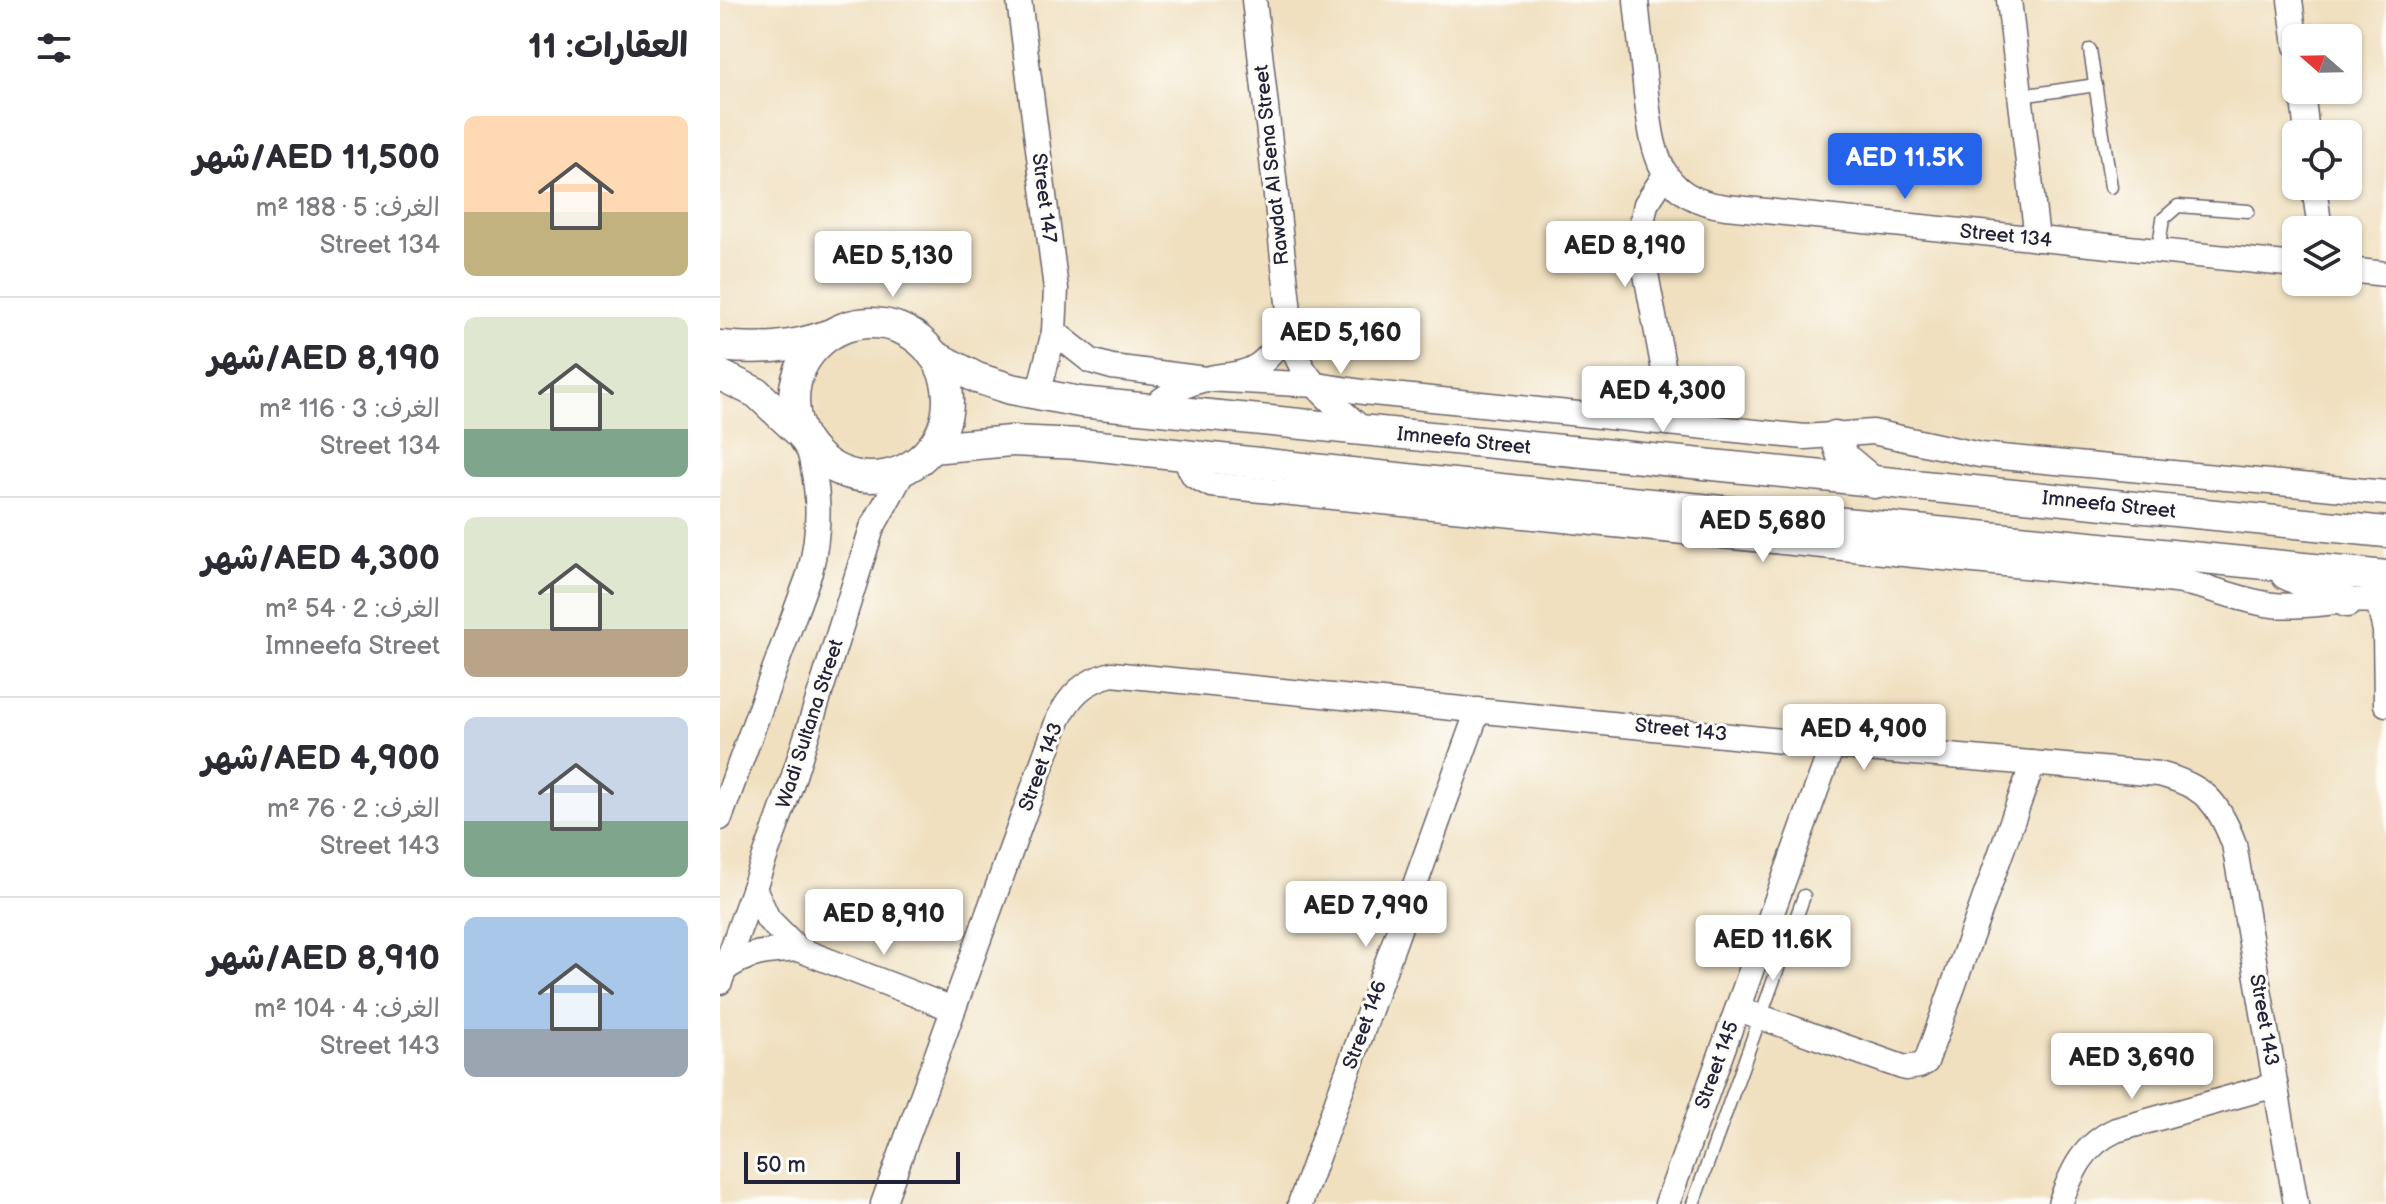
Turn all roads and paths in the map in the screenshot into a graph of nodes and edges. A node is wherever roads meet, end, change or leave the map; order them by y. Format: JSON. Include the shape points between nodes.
{"nodes":[{"id":1,"x":1019,"y":0,"type":"edge"},
{"id":2,"x":1255,"y":0,"type":"edge"},
{"id":3,"x":1636,"y":0,"type":"edge"},
{"id":4,"x":2009,"y":0,"type":"edge"},
{"id":5,"x":2290,"y":0,"type":"edge"},
{"id":6,"x":2293,"y":24,"type":"edge"},
{"id":7,"x":2090,"y":50,"type":"dead end"},
{"id":8,"x":2096,"y":85,"type":"junction"},
{"id":9,"x":2020,"y":96,"type":"junction"},
{"id":10,"x":1665,"y":175,"type":"junction"},
{"id":11,"x":2111,"y":187,"type":"dead end"},
{"id":12,"x":2248,"y":211,"type":"dead end"},
{"id":13,"x":2037,"y":239,"type":"junction"},
{"id":14,"x":2158,"y":251,"type":"junction"},
{"id":15,"x":2282,"y":264,"type":"edge"},
{"id":16,"x":2362,"y":271,"type":"edge"},
{"id":17,"x":2386,"y":274,"type":"edge"},
{"id":18,"x":1291,"y":329,"type":"junction"},
{"id":19,"x":1054,"y":332,"type":"junction"},
{"id":20,"x":834,"y":333,"type":"junction"},
{"id":21,"x":720,"y":346,"type":"edge"},
{"id":22,"x":933,"y":355,"type":"junction"},
{"id":23,"x":720,"y":375,"type":"edge"},
{"id":24,"x":1205,"y":379,"type":"junction"},
{"id":25,"x":1317,"y":385,"type":"junction"},
{"id":26,"x":1038,"y":395,"type":"junction"},
{"id":27,"x":1148,"y":410,"type":"junction"},
{"id":28,"x":1670,"y":423,"type":"junction"},
{"id":29,"x":1364,"y":431,"type":"junction"},
{"id":30,"x":1835,"y":436,"type":"junction"},
{"id":31,"x":805,"y":439,"type":"junction"},
{"id":32,"x":931,"y":448,"type":"junction"},
{"id":33,"x":1183,"y":456,"type":"junction"},
{"id":34,"x":904,"y":470,"type":"junction"},
{"id":35,"x":1874,"y":483,"type":"junction"},
{"id":36,"x":2386,"y":493,"type":"edge"},
{"id":37,"x":2386,"y":532,"type":"edge"},
{"id":38,"x":2262,"y":563,"type":"junction"},
{"id":39,"x":2383,"y":593,"type":"edge"},
{"id":40,"x":2347,"y":602,"type":"junction"},
{"id":41,"x":2386,"y":704,"type":"edge"},
{"id":42,"x":1478,"y":710,"type":"junction"},
{"id":43,"x":1832,"y":746,"type":"junction"},
{"id":44,"x":2033,"y":763,"type":"junction"},
{"id":45,"x":720,"y":818,"type":"edge"},
{"id":46,"x":754,"y":888,"type":"junction"},
{"id":47,"x":1804,"y":896,"type":"dead end"},
{"id":48,"x":798,"y":949,"type":"junction"},
{"id":49,"x":722,"y":976,"type":"edge"},
{"id":50,"x":953,"y":1009,"type":"junction"},
{"id":51,"x":1750,"y":1013,"type":"junction"},
{"id":52,"x":2275,"y":1085,"type":"junction"},
{"id":53,"x":883,"y":1204,"type":"edge"},
{"id":54,"x":1300,"y":1204,"type":"edge"},
{"id":55,"x":1667,"y":1204,"type":"edge"},
{"id":56,"x":1693,"y":1204,"type":"edge"},
{"id":57,"x":2060,"y":1204,"type":"edge"},
{"id":58,"x":2296,"y":1204,"type":"edge"}],
"edges":[{"from":1,"to":19,"type":"street","name":"Street 147","via":[[1056,289]]},
{"from":2,"to":18,"type":"street","name":"Rawdat Al Sena Street"},
{"from":3,"to":10,"type":"street","via":[[1653,150]]},
{"from":4,"to":9,"type":"street"},
{"from":5,"to":6,"type":"street"},
{"from":7,"to":8,"type":"lane"},
{"from":8,"to":9,"type":"lane"},
{"from":8,"to":11,"type":"lane"},
{"from":9,"to":13,"type":"street"},
{"from":10,"to":13,"type":"street","name":"Street 134","via":[[1686,195],[1712,205]]},
{"from":10,"to":28,"type":"street","via":[[1646,204],[1639,236]]},
{"from":12,"to":14,"type":"lane","via":[[2178,206],[2163,219]]},
{"from":13,"to":14,"type":"street","name":"Street 134"},
{"from":14,"to":15,"type":"street","name":"Street 134"},
{"from":16,"to":17,"type":"street"},
{"from":18,"to":24,"type":"street","via":[[1254,368]]},
{"from":18,"to":25,"type":"street","name":"Rawdat Al Sena Street","via":[[1290,345]]},
{"from":19,"to":24,"type":"street","via":[[1101,365]]},
{"from":19,"to":26,"type":"street","name":"Street 147"},
{"from":20,"to":21,"type":"street","via":[[785,347]]},
{"from":20,"to":22,"type":"street","via":[[860,325],[888,325],[921,341]]},
{"from":20,"to":31,"type":"street","via":[[808,356],[801,370],[794,403]]},
{"from":22,"to":26,"type":"street","name":"Imneefa Street","via":[[977,378]]},
{"from":22,"to":32,"type":"street","via":[[942,369],[948,402]]},
{"from":23,"to":31,"type":"street","via":[[757,393]]},
{"from":24,"to":25,"type":"street"},
{"from":24,"to":27,"type":"street","via":[[1168,394]]},
{"from":25,"to":28,"type":"street"},
{"from":25,"to":29,"type":"street","name":"Rawdat Al Sena Street"},
{"from":26,"to":27,"type":"street","name":"Imneefa Street"},
{"from":27,"to":29,"type":"street","name":"Imneefa Street"},
{"from":28,"to":30,"type":"street"},
{"from":29,"to":35,"type":"street","name":"Imneefa Street"},
{"from":30,"to":35,"type":"street","via":[[1842,456]]},
{"from":30,"to":36,"type":"street","via":[[1873,432],[1995,457]]},
{"from":31,"to":34,"type":"street","via":[[839,471],[872,478]]},
{"from":31,"to":45,"type":"street","via":[[819,507],[815,551]]},
{"from":32,"to":33,"type":"street","via":[[1046,441]]},
{"from":32,"to":34,"type":"street"},
{"from":33,"to":38,"type":"street"},
{"from":33,"to":40,"type":"street","via":[[1194,476],[1220,486],[2175,581],[2270,605]]},
{"from":34,"to":46,"type":"street","name":"Wadi Sultana Street","via":[[872,528]]},
{"from":35,"to":37,"type":"street","name":"Imneefa Street"},
{"from":38,"to":39,"type":"street"},
{"from":38,"to":40,"type":"street"},
{"from":39,"to":40,"type":"street"},
{"from":39,"to":41,"type":"street"},
{"from":42,"to":43,"type":"street","name":"Street 143"},
{"from":42,"to":50,"type":"street","name":"Street 143","via":[[1132,675],[1095,678],[1066,703],[1058,720]]},
{"from":42,"to":54,"type":"street","name":"Street 146"},
{"from":43,"to":44,"type":"street","name":"Street 143"},
{"from":43,"to":51,"type":"street","name":"Street 145"},
{"from":44,"to":51,"type":"street","via":[[1926,1062],[1905,1068]]},
{"from":44,"to":52,"type":"street","name":"Street 143","via":[[2159,774],[2203,791],[2216,805],[2234,844]]},
{"from":46,"to":48,"type":"street","via":[[768,919]]},
{"from":46,"to":49,"type":"street","name":"Wadi Sultana Street"},
{"from":47,"to":51,"type":"lane"},
{"from":48,"to":49,"type":"street","via":[[756,953],[735,962]]},
{"from":48,"to":50,"type":"street"},
{"from":50,"to":53,"type":"street","name":"Street 143"},
{"from":51,"to":55,"type":"street","name":"Street 145"},
{"from":51,"to":56,"type":"lane"},
{"from":52,"to":57,"type":"street","via":[[2100,1138],[2071,1173]]},
{"from":52,"to":58,"type":"street","name":"Street 143"}]}
